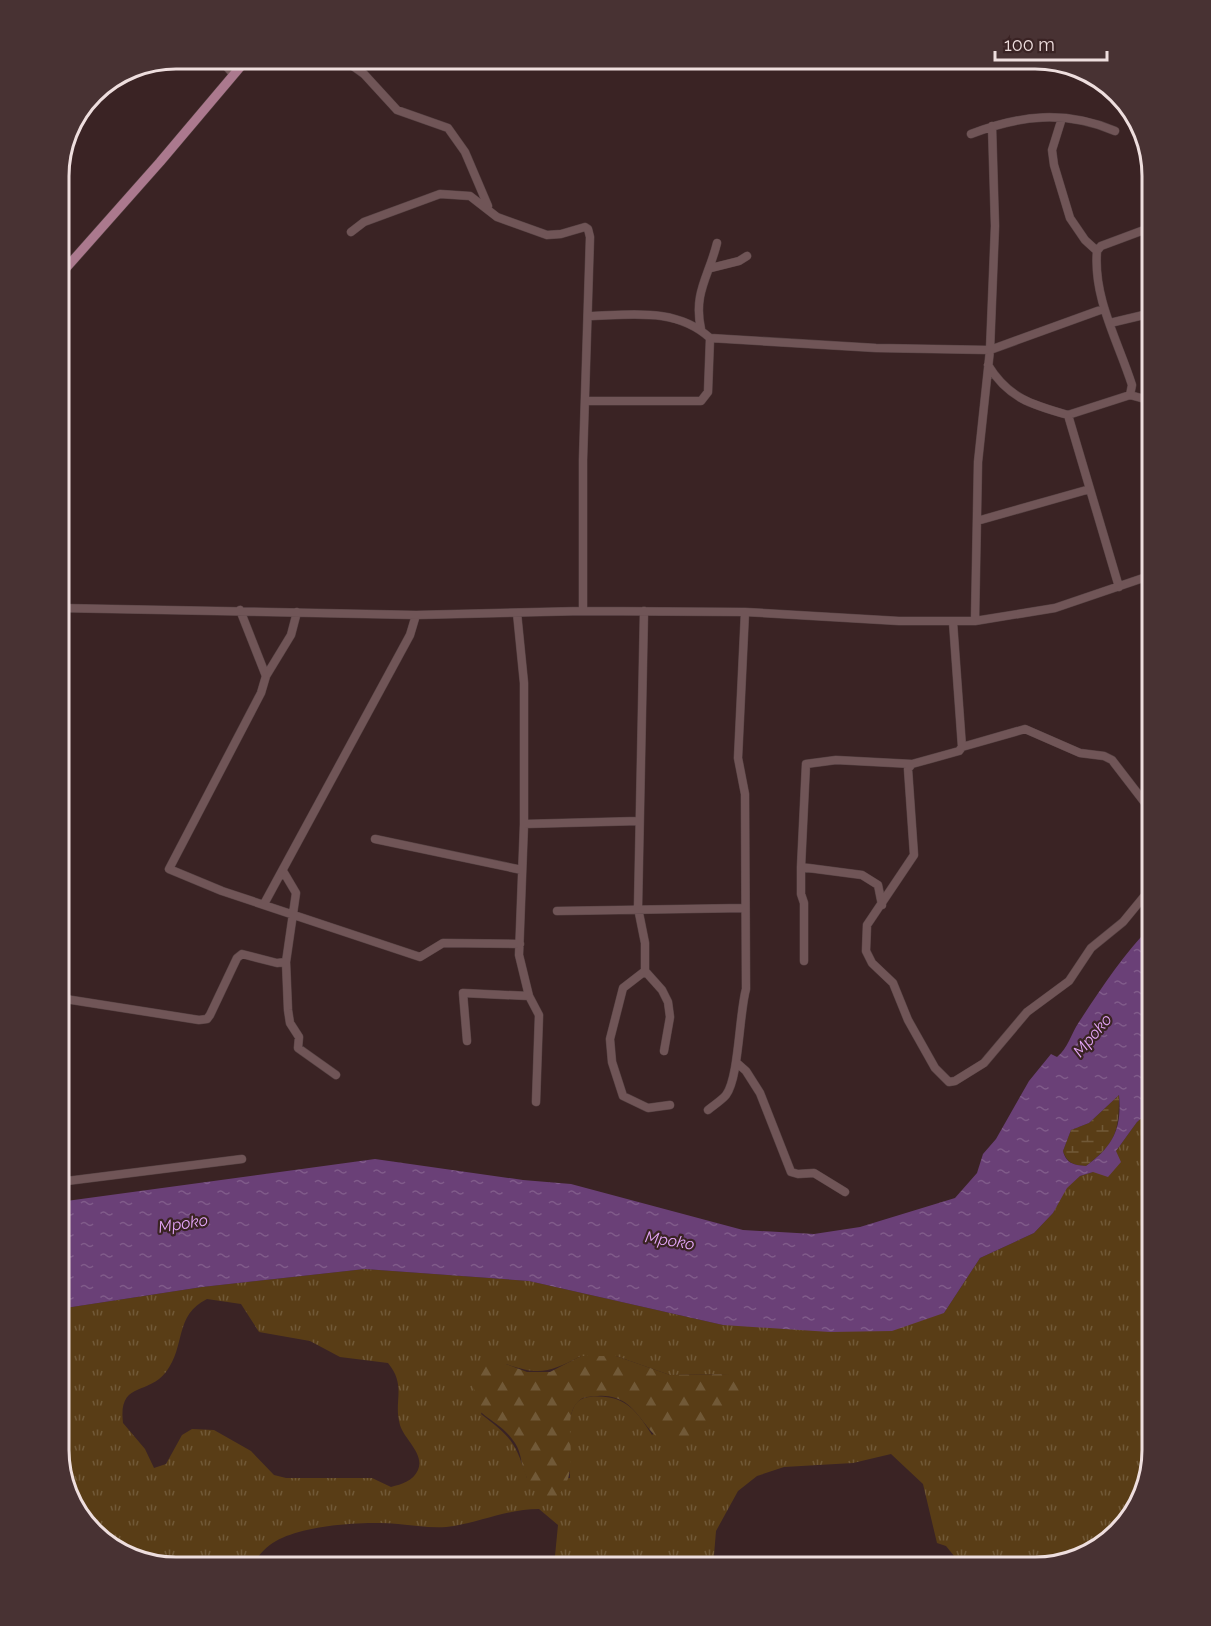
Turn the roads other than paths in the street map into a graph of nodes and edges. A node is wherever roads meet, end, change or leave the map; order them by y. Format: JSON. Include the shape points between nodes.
{"nodes":[{"id":1,"x":229,"y":69,"type":"edge"},
{"id":2,"x":237,"y":69,"type":"edge"},
{"id":3,"x":357,"y":69,"type":"edge"},
{"id":4,"x":233,"y":74,"type":"junction"},
{"id":5,"x":1062,"y":118,"type":"junction"},
{"id":6,"x":992,"y":126,"type":"junction"},
{"id":7,"x":1115,"y":131,"type":"dead end"},
{"id":8,"x":971,"y":134,"type":"dead end"},
{"id":9,"x":492,"y":214,"type":"junction"},
{"id":10,"x":1142,"y":231,"type":"edge"},
{"id":11,"x":351,"y":232,"type":"dead end"},
{"id":12,"x":717,"y":243,"type":"dead end"},
{"id":13,"x":1097,"y":250,"type":"junction"},
{"id":14,"x":747,"y":256,"type":"dead end"},
{"id":15,"x":69,"y":265,"type":"edge"},
{"id":16,"x":711,"y":268,"type":"junction"},
{"id":17,"x":1103,"y":309,"type":"junction"},
{"id":18,"x":1142,"y":315,"type":"edge"},
{"id":19,"x":589,"y":316,"type":"junction"},
{"id":20,"x":1110,"y":323,"type":"junction"},
{"id":21,"x":701,"y":329,"type":"junction"},
{"id":22,"x":710,"y":338,"type":"junction"},
{"id":23,"x":990,"y":350,"type":"junction"},
{"id":24,"x":988,"y":365,"type":"junction"},
{"id":25,"x":1130,"y":395,"type":"junction"},
{"id":26,"x":1142,"y":398,"type":"edge"},
{"id":27,"x":587,"y":401,"type":"junction"},
{"id":28,"x":1068,"y":415,"type":"junction"},
{"id":29,"x":1090,"y":489,"type":"junction"},
{"id":30,"x":977,"y":522,"type":"junction"},
{"id":31,"x":1142,"y":579,"type":"edge"},
{"id":32,"x":1119,"y":587,"type":"junction"},
{"id":33,"x":69,"y":608,"type":"edge"},
{"id":34,"x":240,"y":610,"type":"junction"},
{"id":35,"x":583,"y":611,"type":"junction"},
{"id":36,"x":644,"y":611,"type":"junction"},
{"id":37,"x":297,"y":612,"type":"junction"},
{"id":38,"x":745,"y":612,"type":"junction"},
{"id":39,"x":517,"y":613,"type":"junction"},
{"id":40,"x":416,"y":615,"type":"junction"},
{"id":41,"x":975,"y":621,"type":"junction"},
{"id":42,"x":953,"y":622,"type":"junction"},
{"id":43,"x":266,"y":676,"type":"junction"},
{"id":44,"x":962,"y":747,"type":"junction"},
{"id":45,"x":912,"y":764,"type":"junction"},
{"id":46,"x":1142,"y":799,"type":"edge"},
{"id":47,"x":639,"y":821,"type":"junction"},
{"id":48,"x":524,"y":824,"type":"junction"},
{"id":49,"x":375,"y":840,"type":"dead end"},
{"id":50,"x":801,"y":867,"type":"junction"},
{"id":51,"x":522,"y":870,"type":"junction"},
{"id":52,"x":283,"y":871,"type":"junction"},
{"id":53,"x":1142,"y":899,"type":"edge"},
{"id":54,"x":264,"y":904,"type":"junction"},
{"id":55,"x":882,"y":905,"type":"junction"},
{"id":56,"x":638,"y":908,"type":"junction"},
{"id":57,"x":745,"y":908,"type":"junction"},
{"id":58,"x":556,"y":911,"type":"dead end"},
{"id":59,"x":294,"y":914,"type":"junction"},
{"id":60,"x":520,"y":944,"type":"junction"},
{"id":61,"x":804,"y":961,"type":"dead end"},
{"id":62,"x":286,"y":962,"type":"junction"},
{"id":63,"x":645,"y":971,"type":"junction"},
{"id":64,"x":529,"y":996,"type":"junction"},
{"id":65,"x":69,"y":1000,"type":"edge"},
{"id":66,"x":467,"y":1041,"type":"dead end"},
{"id":67,"x":664,"y":1051,"type":"dead end"},
{"id":68,"x":737,"y":1063,"type":"junction"},
{"id":69,"x":336,"y":1075,"type":"dead end"},
{"id":70,"x":536,"y":1102,"type":"dead end"},
{"id":71,"x":670,"y":1105,"type":"dead end"},
{"id":72,"x":708,"y":1110,"type":"dead end"},
{"id":73,"x":242,"y":1159,"type":"dead end"},
{"id":74,"x":69,"y":1181,"type":"edge"},
{"id":75,"x":845,"y":1192,"type":"dead end"}],
"edges":[{"from":1,"to":4,"type":"street"},
{"from":2,"to":4,"type":"main road"},
{"from":3,"to":9,"type":"street","via":[[397,110],[448,128],[465,152]]},
{"from":4,"to":15,"type":"main road"},
{"from":5,"to":6,"type":"street","via":[[1022,118]]},
{"from":5,"to":7,"type":"street","via":[[1096,123]]},
{"from":5,"to":13,"type":"street","via":[[1052,150],[1054,165],[1070,218]]},
{"from":6,"to":8,"type":"street"},
{"from":6,"to":23,"type":"street","via":[[995,226]]},
{"from":9,"to":11,"type":"street","via":[[471,196],[440,194],[364,222]]},
{"from":9,"to":19,"type":"street","via":[[546,235],[585,227],[588,230]]},
{"from":10,"to":13,"type":"street"},
{"from":12,"to":16,"type":"street"},
{"from":13,"to":17,"type":"street"},
{"from":14,"to":16,"type":"street"},
{"from":16,"to":21,"type":"street","via":[[700,287]]},
{"from":17,"to":20,"type":"street"},
{"from":17,"to":23,"type":"street"},
{"from":18,"to":20,"type":"street"},
{"from":19,"to":21,"type":"street","via":[[667,314]]},
{"from":19,"to":27,"type":"street"},
{"from":20,"to":25,"type":"street","via":[[1132,385]]},
{"from":21,"to":22,"type":"street"},
{"from":22,"to":23,"type":"street"},
{"from":22,"to":27,"type":"street","via":[[708,392],[701,401]]},
{"from":23,"to":24,"type":"street"},
{"from":24,"to":28,"type":"street","via":[[999,383],[1023,399]]},
{"from":24,"to":30,"type":"street","via":[[978,462]]},
{"from":25,"to":26,"type":"street"},
{"from":25,"to":28,"type":"street"},
{"from":27,"to":35,"type":"street"},
{"from":28,"to":29,"type":"street"},
{"from":29,"to":30,"type":"street"},
{"from":29,"to":32,"type":"street"},
{"from":30,"to":41,"type":"street"},
{"from":31,"to":32,"type":"street"},
{"from":32,"to":41,"type":"street","via":[[1055,608]]},
{"from":33,"to":34,"type":"street"},
{"from":34,"to":37,"type":"street"},
{"from":34,"to":43,"type":"street"},
{"from":35,"to":36,"type":"street"},
{"from":35,"to":39,"type":"street"},
{"from":36,"to":38,"type":"street"},
{"from":36,"to":47,"type":"street"},
{"from":37,"to":40,"type":"street"},
{"from":37,"to":43,"type":"street","via":[[291,635]]},
{"from":38,"to":42,"type":"street"},
{"from":38,"to":57,"type":"street","via":[[738,758],[745,794]]},
{"from":39,"to":40,"type":"street"},
{"from":39,"to":48,"type":"street","via":[[524,683]]},
{"from":40,"to":52,"type":"street","via":[[410,635]]},
{"from":41,"to":42,"type":"street"},
{"from":42,"to":44,"type":"street"},
{"from":43,"to":54,"type":"street","via":[[261,693],[169,865],[172,872]]},
{"from":44,"to":45,"type":"street"},
{"from":44,"to":46,"type":"street","via":[[1025,729],[1080,753],[1112,760]]},
{"from":45,"to":50,"type":"street","via":[[836,760],[806,764]]},
{"from":45,"to":55,"type":"street","via":[[907,776],[914,855]]},
{"from":47,"to":48,"type":"street"},
{"from":47,"to":56,"type":"street"},
{"from":48,"to":51,"type":"street"},
{"from":49,"to":51,"type":"street"},
{"from":50,"to":55,"type":"street","via":[[862,875],[878,885]]},
{"from":50,"to":61,"type":"street"},
{"from":51,"to":60,"type":"street"},
{"from":52,"to":54,"type":"street"},
{"from":52,"to":59,"type":"street","via":[[296,893]]},
{"from":53,"to":55,"type":"street","via":[[1123,922],[1091,948],[1070,981],[1027,1012],[984,1063],[948,1082],[935,1068],[908,1020],[893,983],[872,963],[867,951],[867,926]]},
{"from":54,"to":59,"type":"street"},
{"from":56,"to":57,"type":"street"},
{"from":56,"to":58,"type":"street"},
{"from":56,"to":63,"type":"street","via":[[645,943]]},
{"from":57,"to":68,"type":"street","via":[[746,989],[740,1013]]},
{"from":59,"to":60,"type":"street","via":[[420,957],[443,943]]},
{"from":59,"to":62,"type":"street"},
{"from":60,"to":64,"type":"street"},
{"from":62,"to":65,"type":"street","via":[[242,954],[237,957],[207,1019]]},
{"from":62,"to":69,"type":"street","via":[[289,1017],[298,1037],[298,1048]]},
{"from":63,"to":67,"type":"street","via":[[668,1002],[670,1017]]},
{"from":63,"to":71,"type":"street","via":[[623,988],[617,1004],[610,1039],[612,1062],[622,1096],[648,1108]]},
{"from":64,"to":66,"type":"street","via":[[463,993]]},
{"from":64,"to":70,"type":"street","via":[[539,1015]]},
{"from":68,"to":72,"type":"street","via":[[726,1095]]},
{"from":68,"to":75,"type":"street","via":[[760,1093],[791,1172],[814,1173]]},
{"from":73,"to":74,"type":"street"}]}
